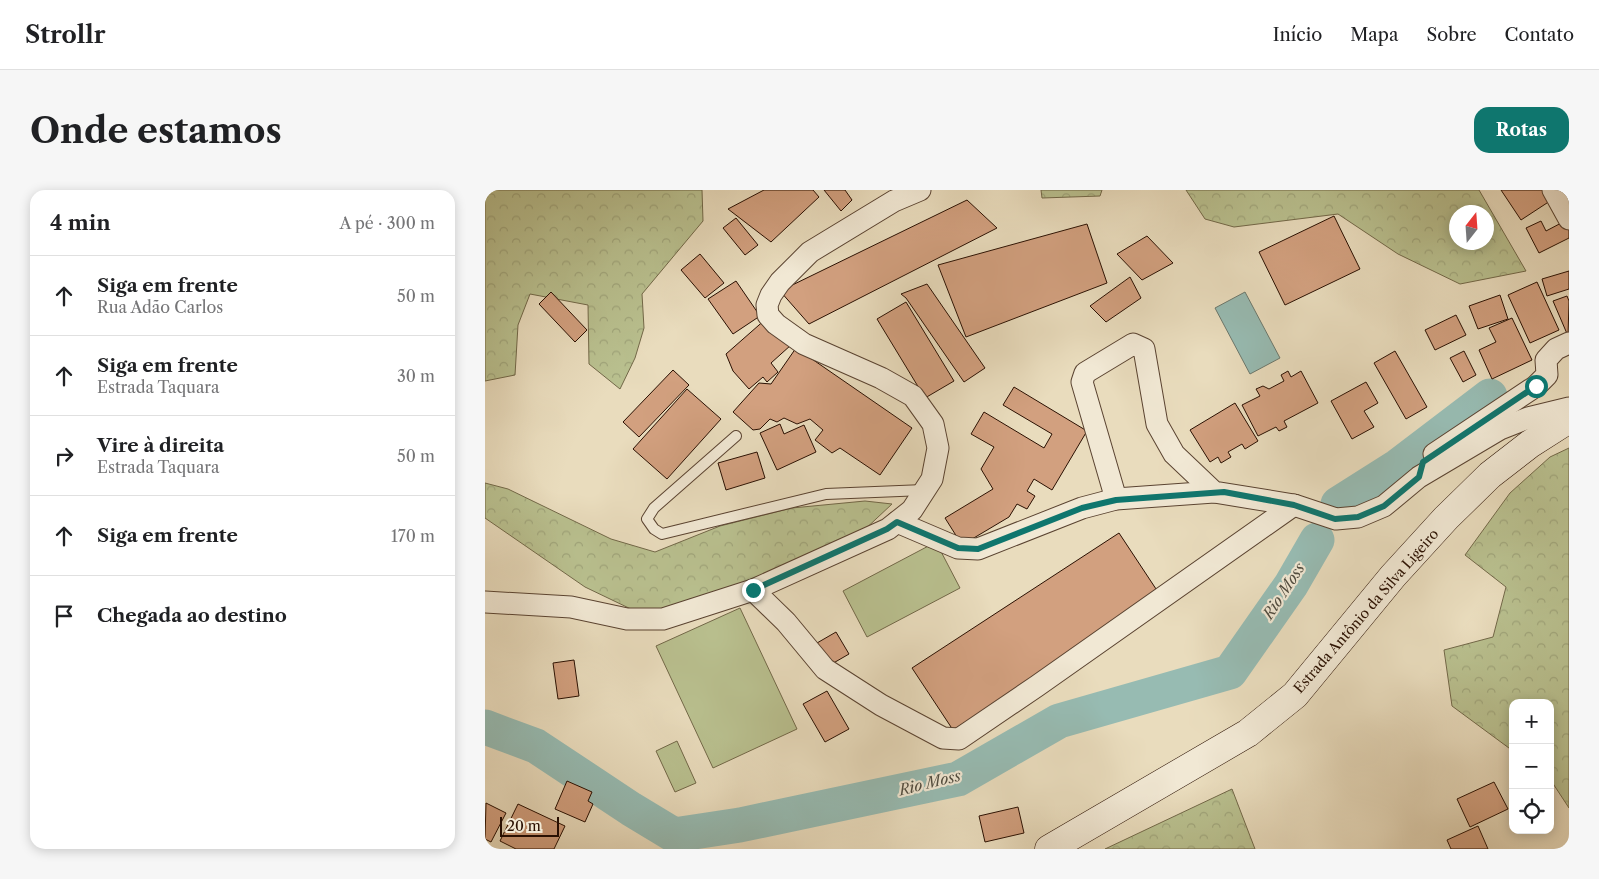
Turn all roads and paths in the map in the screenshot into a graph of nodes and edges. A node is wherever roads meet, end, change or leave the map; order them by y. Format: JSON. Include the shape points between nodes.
{"nodes":[{"id":1,"x":920,"y":190,"type":"edge"},
{"id":2,"x":1553,"y":190,"type":"edge"},
{"id":3,"x":1569,"y":219,"type":"edge"},
{"id":4,"x":1569,"y":343,"type":"edge"},
{"id":5,"x":1569,"y":408,"type":"edge"},
{"id":6,"x":1569,"y":419,"type":"edge"},
{"id":7,"x":736,"y":436,"type":"dead end"},
{"id":8,"x":1419,"y":477,"type":"junction"},
{"id":9,"x":925,"y":490,"type":"junction"},
{"id":10,"x":1214,"y":492,"type":"junction"},
{"id":11,"x":1116,"y":500,"type":"junction"},
{"id":12,"x":1294,"y":505,"type":"junction"},
{"id":13,"x":897,"y":522,"type":"junction"},
{"id":14,"x":753,"y":590,"type":"junction"},
{"id":15,"x":485,"y":602,"type":"edge"},
{"id":16,"x":1049,"y":849,"type":"edge"}],
"edges":[{"from":1,"to":9,"type":"street","via":[[894,201],[810,252],[780,282],[767,305],[768,315],[804,344],[913,396],[933,424],[938,448],[932,479]]},
{"from":2,"to":3,"type":"street"},
{"from":4,"to":8,"type":"street","via":[[1556,349],[1546,360],[1547,375],[1536,386],[1423,462]]},
{"from":5,"to":8,"type":"street","via":[[1500,429]]},
{"from":6,"to":16,"type":"street","name":"Estrada Antônio da Silva Ligeiro","via":[[1490,475],[1446,518],[1393,576],[1295,695],[1248,732]]},
{"from":7,"to":9,"type":"lane","via":[[654,508],[647,519],[654,529],[662,534],[827,494]]},
{"from":8,"to":12,"type":"street","via":[[1384,506],[1358,517],[1335,519]]},
{"from":9,"to":13,"type":"street","via":[[912,510]]},
{"from":10,"to":11,"type":"street"},
{"from":10,"to":11,"type":"street","via":[[1174,454],[1157,424],[1144,349],[1133,344],[1085,373],[1082,382]]},
{"from":10,"to":12,"type":"street"},
{"from":11,"to":13,"type":"street","via":[[1082,508],[978,549],[958,548]]},
{"from":12,"to":14,"type":"street","via":[[959,739],[943,738],[825,669],[786,622]]},
{"from":13,"to":14,"type":"street"},
{"from":14,"to":15,"type":"street","via":[[663,619],[627,619],[571,607]]}]}
